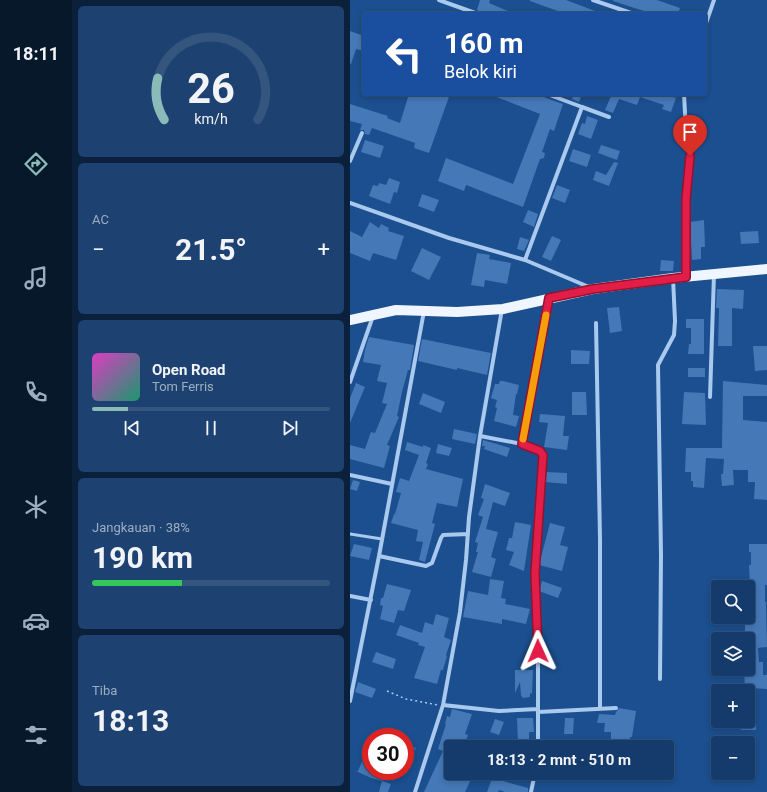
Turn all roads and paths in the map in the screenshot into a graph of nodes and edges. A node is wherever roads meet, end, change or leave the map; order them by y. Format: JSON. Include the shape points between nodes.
{"nodes":[{"id":1,"x":439,"y":0,"type":"edge"},
{"id":2,"x":592,"y":0,"type":"edge"},
{"id":3,"x":714,"y":0,"type":"edge"},
{"id":4,"x":472,"y":12,"type":"edge"},
{"id":5,"x":628,"y":12,"type":"edge"},
{"id":6,"x":707,"y":20,"type":"edge"},
{"id":7,"x":552,"y":96,"type":"edge"},
{"id":8,"x":684,"y":96,"type":"edge"},
{"id":9,"x":582,"y":107,"type":"junction"},
{"id":10,"x":609,"y":117,"type":"dead end"},
{"id":11,"x":362,"y":134,"type":"dead end"},
{"id":12,"x":350,"y":161,"type":"edge"},
{"id":13,"x":350,"y":203,"type":"edge"},
{"id":14,"x":525,"y":260,"type":"junction"},
{"id":15,"x":767,"y":269,"type":"edge"},
{"id":16,"x":714,"y":274,"type":"junction"},
{"id":17,"x":686,"y":277,"type":"junction"},
{"id":18,"x":673,"y":278,"type":"junction"},
{"id":19,"x":593,"y":289,"type":"junction"},
{"id":20,"x":549,"y":298,"type":"junction"},
{"id":21,"x":503,"y":309,"type":"junction"},
{"id":22,"x":424,"y":311,"type":"junction"},
{"id":23,"x":374,"y":314,"type":"junction"},
{"id":24,"x":350,"y":320,"type":"edge"},
{"id":25,"x":596,"y":323,"type":"dead end"},
{"id":26,"x":350,"y":382,"type":"edge"},
{"id":27,"x":710,"y":397,"type":"dead end"},
{"id":28,"x":480,"y":436,"type":"junction"},
{"id":29,"x":522,"y":444,"type":"junction"},
{"id":30,"x":350,"y":475,"type":"edge"},
{"id":31,"x":392,"y":484,"type":"junction"},
{"id":32,"x":350,"y":534,"type":"edge"},
{"id":33,"x":468,"y":534,"type":"junction"},
{"id":34,"x":382,"y":540,"type":"junction"},
{"id":35,"x":379,"y":556,"type":"junction"},
{"id":36,"x":350,"y":596,"type":"edge"},
{"id":37,"x":371,"y":600,"type":"junction"},
{"id":38,"x":660,"y":679,"type":"dead end"},
{"id":39,"x":387,"y":691,"type":"dead end"},
{"id":40,"x":350,"y":701,"type":"edge"},
{"id":41,"x":443,"y":705,"type":"junction"},
{"id":42,"x":616,"y":708,"type":"dead end"},
{"id":43,"x":600,"y":709,"type":"junction"},
{"id":44,"x":538,"y":710,"type":"junction"},
{"id":45,"x":538,"y":740,"type":"edge"},
{"id":46,"x":534,"y":780,"type":"edge"},
{"id":47,"x":415,"y":792,"type":"edge"},
{"id":48,"x":531,"y":792,"type":"edge"}],
"edges":[{"from":1,"to":4,"type":"street"},
{"from":2,"to":5,"type":"street"},
{"from":3,"to":6,"type":"street"},
{"from":7,"to":9,"type":"street"},
{"from":8,"to":17,"type":"street","via":[[690,156],[686,199]]},
{"from":9,"to":10,"type":"street"},
{"from":9,"to":14,"type":"street"},
{"from":11,"to":12,"type":"street"},
{"from":13,"to":14,"type":"street","via":[[449,238]]},
{"from":14,"to":19,"type":"street"},
{"from":15,"to":16,"type":"main road"},
{"from":16,"to":17,"type":"main road"},
{"from":16,"to":27,"type":"street"},
{"from":17,"to":18,"type":"main road"},
{"from":18,"to":19,"type":"main road"},
{"from":18,"to":38,"type":"street","via":[[674,335],[658,365]]},
{"from":19,"to":20,"type":"main road"},
{"from":20,"to":21,"type":"main road"},
{"from":20,"to":29,"type":"street"},
{"from":21,"to":22,"type":"main road"},
{"from":21,"to":28,"type":"street"},
{"from":22,"to":23,"type":"main road","via":[[396,310]]},
{"from":22,"to":31,"type":"street"},
{"from":23,"to":24,"type":"main road"},
{"from":23,"to":26,"type":"street"},
{"from":25,"to":43,"type":"street"},
{"from":28,"to":29,"type":"street"},
{"from":28,"to":33,"type":"street"},
{"from":29,"to":44,"type":"street","via":[[540,451],[543,455],[535,573]]},
{"from":30,"to":31,"type":"street"},
{"from":31,"to":34,"type":"street"},
{"from":32,"to":34,"type":"lane"},
{"from":33,"to":35,"type":"street","via":[[443,535],[432,562],[426,566]]},
{"from":33,"to":41,"type":"street","via":[[460,612]]},
{"from":34,"to":35,"type":"street"},
{"from":35,"to":37,"type":"street"},
{"from":36,"to":37,"type":"street"},
{"from":37,"to":40,"type":"street"},
{"from":39,"to":41,"type":"path","via":[[406,700]]},
{"from":41,"to":44,"type":"street","via":[[499,711]]},
{"from":41,"to":47,"type":"street"},
{"from":42,"to":43,"type":"street"},
{"from":43,"to":44,"type":"street"},
{"from":44,"to":45,"type":"street"},
{"from":46,"to":48,"type":"street"}]}
